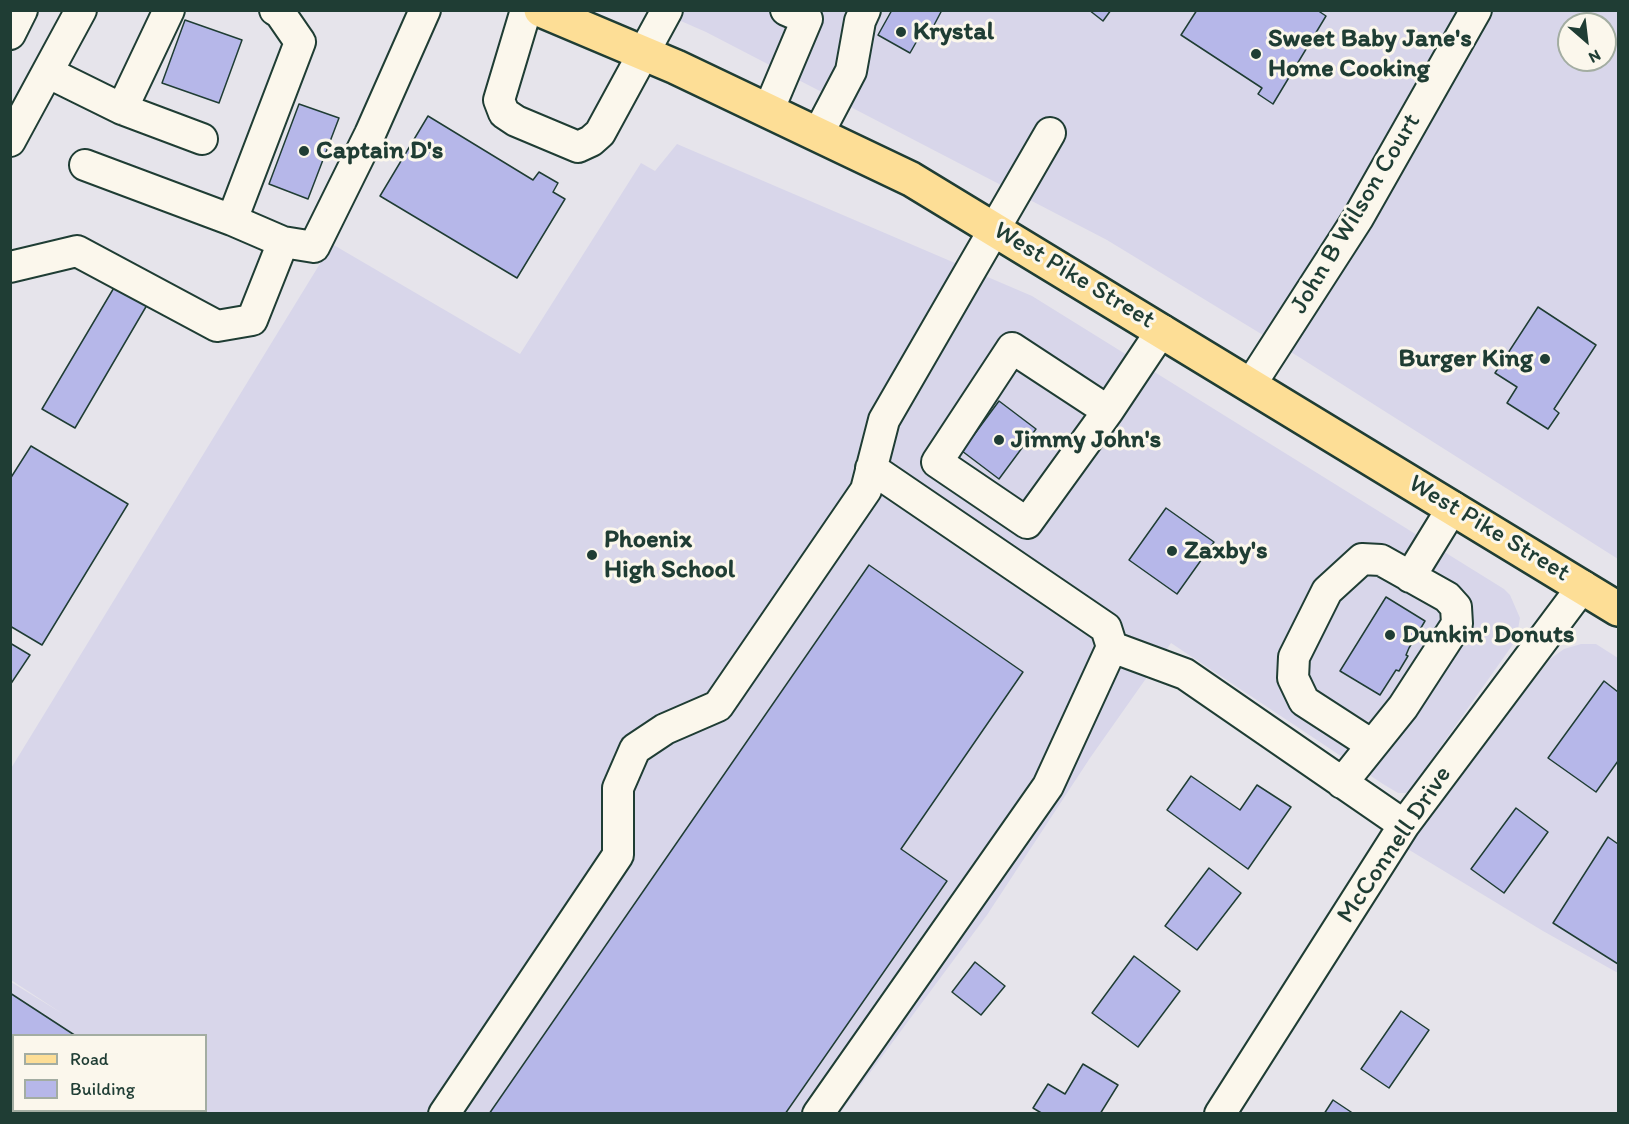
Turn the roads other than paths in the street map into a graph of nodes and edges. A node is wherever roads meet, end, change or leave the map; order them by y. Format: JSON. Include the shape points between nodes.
{"nodes":[{"id":1,"x":22,"y":10,"type":"edge"},
{"id":2,"x":169,"y":10,"type":"edge"},
{"id":3,"x":425,"y":10,"type":"edge"},
{"id":4,"x":526,"y":10,"type":"edge"},
{"id":5,"x":667,"y":10,"type":"edge"},
{"id":6,"x":786,"y":10,"type":"edge"},
{"id":7,"x":865,"y":10,"type":"edge"},
{"id":8,"x":1476,"y":10,"type":"edge"},
{"id":9,"x":80,"y":11,"type":"edge"},
{"id":10,"x":279,"y":11,"type":"edge"},
{"id":11,"x":556,"y":13,"type":"edge"},
{"id":12,"x":10,"y":34,"type":"edge"},
{"id":13,"x":642,"y":53,"type":"junction"},
{"id":14,"x":49,"y":73,"type":"junction"},
{"id":15,"x":122,"y":109,"type":"junction"},
{"id":16,"x":770,"y":110,"type":"junction"},
{"id":17,"x":819,"y":132,"type":"junction"},
{"id":18,"x":1050,"y":133,"type":"dead end"},
{"id":19,"x":202,"y":139,"type":"dead end"},
{"id":20,"x":10,"y":141,"type":"edge"},
{"id":21,"x":85,"y":165,"type":"dead end"},
{"id":22,"x":232,"y":220,"type":"junction"},
{"id":23,"x":995,"y":228,"type":"junction"},
{"id":24,"x":283,"y":242,"type":"junction"},
{"id":25,"x":10,"y":267,"type":"edge"},
{"id":26,"x":1162,"y":330,"type":"junction"},
{"id":27,"x":1251,"y":384,"type":"junction"},
{"id":28,"x":1108,"y":411,"type":"junction"},
{"id":29,"x":871,"y":468,"type":"junction"},
{"id":30,"x":1453,"y":507,"type":"junction"},
{"id":31,"x":1410,"y":577,"type":"junction"},
{"id":32,"x":1583,"y":586,"type":"junction"},
{"id":33,"x":1618,"y":609,"type":"edge"},
{"id":34,"x":1112,"y":647,"type":"junction"},
{"id":35,"x":1372,"y":745,"type":"junction"},
{"id":36,"x":1342,"y":783,"type":"junction"},
{"id":37,"x":1404,"y":825,"type":"junction"},
{"id":38,"x":444,"y":1113,"type":"edge"},
{"id":39,"x":818,"y":1113,"type":"edge"},
{"id":40,"x":1220,"y":1113,"type":"edge"}],
"edges":[{"from":1,"to":12,"type":"street"},
{"from":2,"to":15,"type":"street"},
{"from":3,"to":24,"type":"street","via":[[314,247]]},
{"from":4,"to":13,"type":"street","via":[[499,100],[504,113],[516,121],[578,147],[600,133]]},
{"from":5,"to":13,"type":"street"},
{"from":6,"to":16,"type":"street","via":[[807,19]]},
{"from":7,"to":17,"type":"street","via":[[851,71]]},
{"from":8,"to":27,"type":"street","name":"John B Wilson Court","via":[[1358,218]]},
{"from":9,"to":14,"type":"street"},
{"from":10,"to":22,"type":"street","via":[[300,42]]},
{"from":11,"to":13,"type":"main road","name":"West Pike Street"},
{"from":13,"to":16,"type":"main road","name":"West Pike Street"},
{"from":14,"to":15,"type":"street"},
{"from":14,"to":20,"type":"street"},
{"from":15,"to":19,"type":"street"},
{"from":16,"to":17,"type":"main road","name":"West Pike Street"},
{"from":17,"to":23,"type":"main road","name":"West Pike Street"},
{"from":18,"to":23,"type":"street"},
{"from":21,"to":22,"type":"street"},
{"from":22,"to":24,"type":"street"},
{"from":23,"to":26,"type":"main road","name":"West Pike Street"},
{"from":23,"to":29,"type":"street","via":[[885,420]]},
{"from":24,"to":25,"type":"street","via":[[252,320],[217,326],[77,251]]},
{"from":26,"to":27,"type":"main road","name":"West Pike Street"},
{"from":26,"to":28,"type":"street"},
{"from":27,"to":30,"type":"main road","name":"West Pike Street"},
{"from":28,"to":28,"type":"street","via":[[1012,348],[937,462],[1027,524]]},
{"from":29,"to":34,"type":"street","via":[[1106,628]]},
{"from":29,"to":38,"type":"street","via":[[866,490],[718,706],[665,729],[635,749],[618,788],[618,855]]},
{"from":30,"to":31,"type":"street"},
{"from":30,"to":32,"type":"main road","name":"West Pike Street"},
{"from":31,"to":35,"type":"street","via":[[1447,597],[1456,607],[1457,624],[1403,707]]},
{"from":31,"to":35,"type":"street","via":[[1381,560],[1362,559],[1327,591],[1294,657],[1293,678],[1304,702]]},
{"from":32,"to":33,"type":"main road","name":"West Pike Street"},
{"from":32,"to":37,"type":"street","name":"McConnell Drive"},
{"from":34,"to":36,"type":"street","via":[[1185,674]]},
{"from":34,"to":39,"type":"street","via":[[1048,786]]},
{"from":35,"to":36,"type":"street"},
{"from":36,"to":37,"type":"street"},
{"from":37,"to":40,"type":"street","name":"McConnell Drive"}]}
